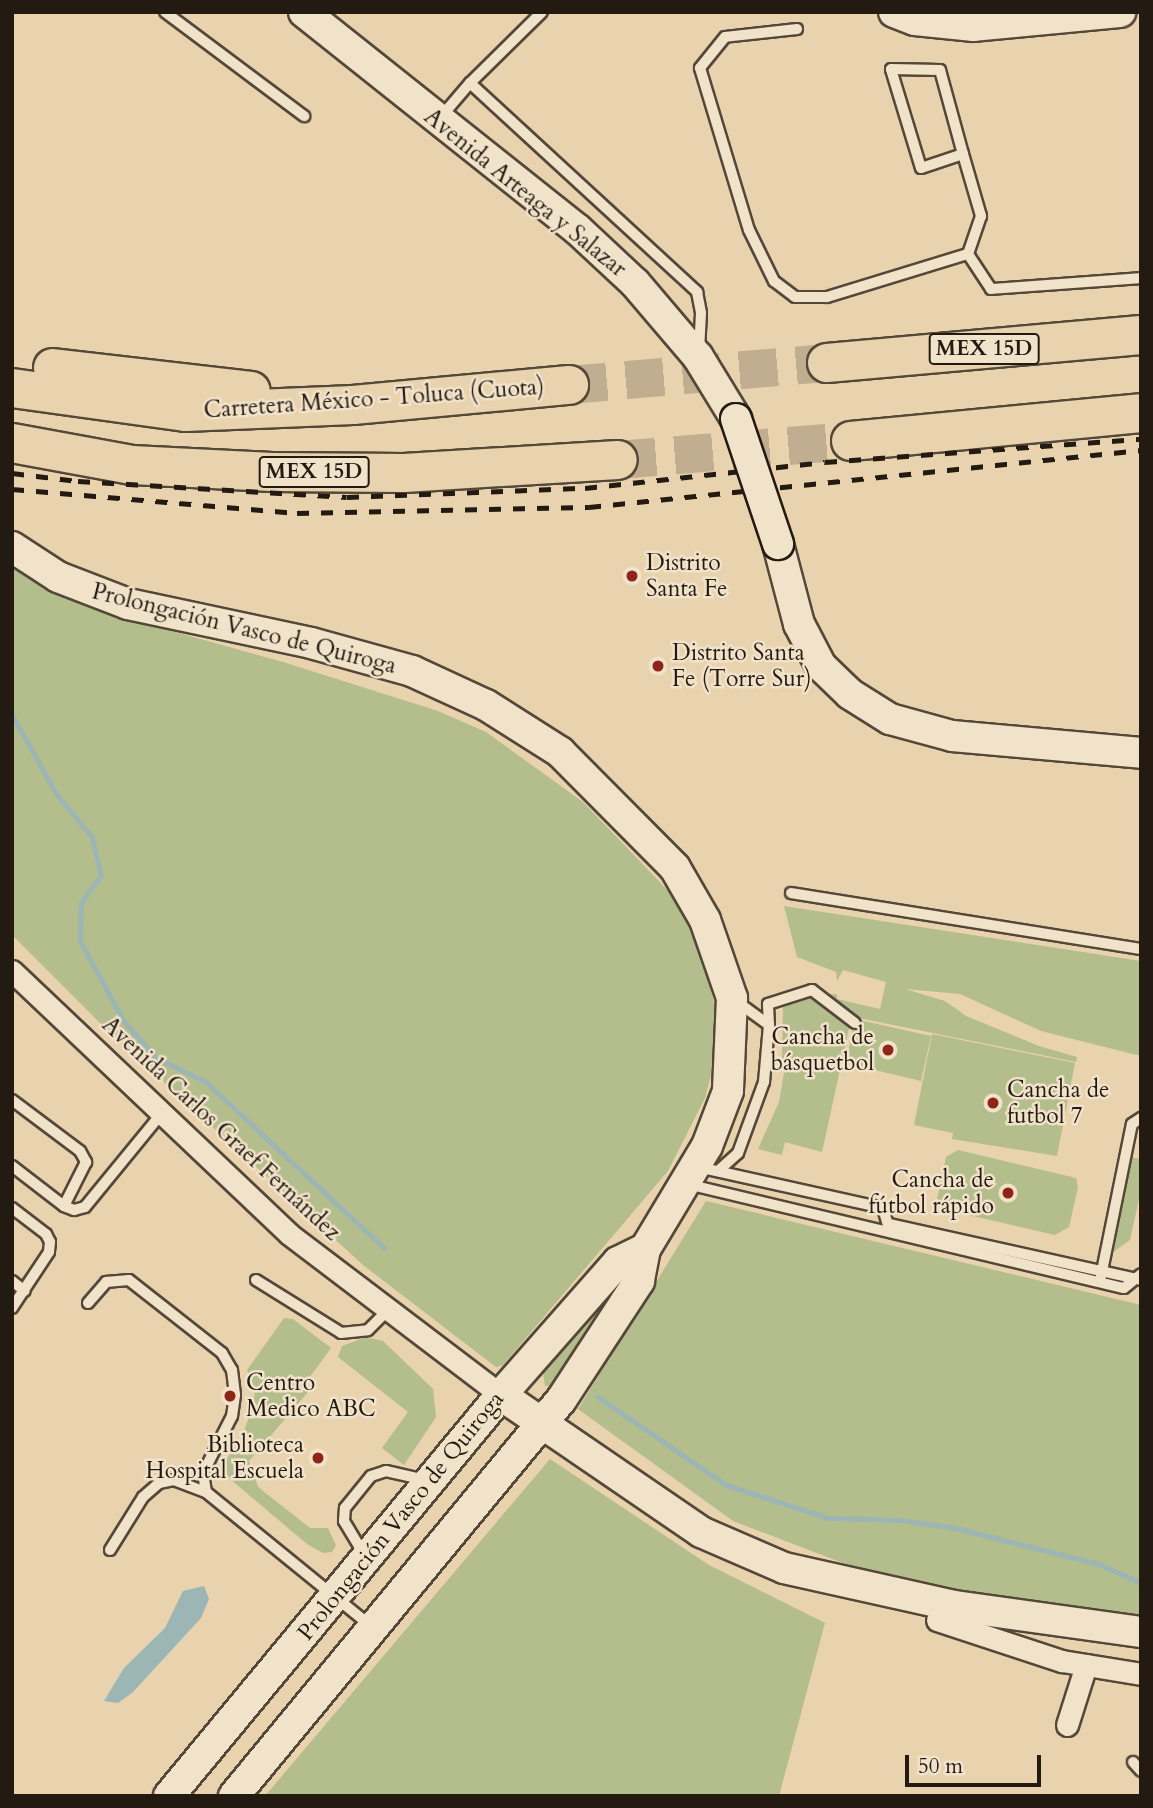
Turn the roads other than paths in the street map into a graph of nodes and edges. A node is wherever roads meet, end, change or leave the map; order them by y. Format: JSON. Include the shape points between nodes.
{"nodes":[{"id":1,"x":165,"y":12,"type":"edge"},
{"id":2,"x":304,"y":12,"type":"edge"},
{"id":3,"x":542,"y":12,"type":"edge"},
{"id":4,"x":894,"y":12,"type":"edge"},
{"id":5,"x":1120,"y":12,"type":"edge"},
{"id":6,"x":797,"y":29,"type":"dead end"},
{"id":7,"x":470,"y":83,"type":"junction"},
{"id":8,"x":304,"y":116,"type":"dead end"},
{"id":9,"x":438,"y":121,"type":"junction"},
{"id":10,"x":963,"y":154,"type":"junction"},
{"id":11,"x":968,"y":254,"type":"junction"},
{"id":12,"x":1141,"y":278,"type":"edge"},
{"id":13,"x":1141,"y":335,"type":"edge"},
{"id":14,"x":698,"y":357,"type":"junction"},
{"id":15,"x":12,"y":361,"type":"edge"},
{"id":16,"x":827,"y":363,"type":"tunnel mouth"},
{"id":17,"x":569,"y":385,"type":"tunnel mouth"},
{"id":18,"x":12,"y":388,"type":"edge"},
{"id":19,"x":353,"y":405,"type":"junction"},
{"id":20,"x":1141,"y":413,"type":"edge"},
{"id":21,"x":851,"y":441,"type":"tunnel mouth"},
{"id":22,"x":12,"y":443,"type":"edge"},
{"id":23,"x":618,"y":460,"type":"tunnel mouth"},
{"id":24,"x":12,"y":547,"type":"edge"},
{"id":25,"x":1141,"y":753,"type":"edge"},
{"id":26,"x":791,"y":893,"type":"dead end"},
{"id":27,"x":1141,"y":949,"type":"edge"},
{"id":28,"x":12,"y":971,"type":"edge"},
{"id":29,"x":732,"y":998,"type":"junction"},
{"id":30,"x":855,"y":1023,"type":"dead end"},
{"id":31,"x":769,"y":1025,"type":"junction"},
{"id":32,"x":12,"y":1100,"type":"edge"},
{"id":33,"x":162,"y":1113,"type":"junction"},
{"id":34,"x":1141,"y":1118,"type":"edge"},
{"id":35,"x":12,"y":1166,"type":"edge"},
{"id":36,"x":699,"y":1174,"type":"junction"},
{"id":37,"x":64,"y":1206,"type":"junction"},
{"id":38,"x":12,"y":1208,"type":"edge"},
{"id":39,"x":889,"y":1230,"type":"junction"},
{"id":40,"x":645,"y":1249,"type":"junction"},
{"id":41,"x":1101,"y":1277,"type":"junction"},
{"id":42,"x":1140,"y":1278,"type":"edge"},
{"id":43,"x":256,"y":1280,"type":"dead end"},
{"id":44,"x":12,"y":1281,"type":"edge"},
{"id":45,"x":1124,"y":1288,"type":"junction"},
{"id":46,"x":24,"y":1291,"type":"junction"},
{"id":47,"x":1141,"y":1291,"type":"edge"},
{"id":48,"x":88,"y":1303,"type":"dead end"},
{"id":49,"x":12,"y":1308,"type":"edge"},
{"id":50,"x":388,"y":1310,"type":"junction"},
{"id":51,"x":501,"y":1395,"type":"junction"},
{"id":52,"x":542,"y":1424,"type":"junction"},
{"id":53,"x":433,"y":1481,"type":"junction"},
{"id":54,"x":206,"y":1492,"type":"junction"},
{"id":55,"x":110,"y":1550,"type":"dead end"},
{"id":56,"x":367,"y":1558,"type":"junction"},
{"id":57,"x":335,"y":1596,"type":"junction"},
{"id":58,"x":937,"y":1620,"type":"dead end"},
{"id":59,"x":373,"y":1628,"type":"junction"},
{"id":60,"x":1141,"y":1632,"type":"edge"},
{"id":61,"x":1086,"y":1665,"type":"junction"},
{"id":62,"x":1141,"y":1674,"type":"edge"},
{"id":63,"x":1067,"y":1725,"type":"dead end"},
{"id":64,"x":169,"y":1796,"type":"edge"},
{"id":65,"x":234,"y":1796,"type":"edge"}],
"edges":[{"from":1,"to":8,"type":"lane"},
{"from":2,"to":9,"type":"street","name":"Avenida Arteaga y Salazar"},
{"from":3,"to":7,"type":"lane"},
{"from":4,"to":5,"type":"street","via":[[915,20],[974,26]]},
{"from":6,"to":11,"type":"lane","via":[[725,37],[700,68],[749,230],[774,281],[794,297],[827,297]]},
{"from":7,"to":9,"type":"lane"},
{"from":7,"to":14,"type":"lane","via":[[697,292],[701,313]]},
{"from":9,"to":14,"type":"street","name":"Avenida Arteaga y Salazar","via":[[577,229],[635,283]]},
{"from":10,"to":10,"type":"lane","via":[[940,70],[891,69],[921,168]]},
{"from":10,"to":11,"type":"lane","via":[[981,216]]},
{"from":11,"to":12,"type":"lane","via":[[991,289]]},
{"from":13,"to":16,"type":"highway","number":"MEX 15D"},
{"from":14,"to":25,"type":"street","name":"Avenida Arteaga y Salazar","bridge":true,"via":[[736,419],[799,624],[821,666],[850,694],[890,719],[952,736]]},
{"from":15,"to":19,"type":"highway"},
{"from":17,"to":19,"type":"highway","name":"Carretera México - Toluca (Cuota)"},
{"from":18,"to":19,"type":"highway","name":"Carretera México - Toluca (Cuota)","via":[[185,412]]},
{"from":20,"to":21,"type":"highway"},
{"from":22,"to":23,"type":"highway","number":"MEX 15D","via":[[132,465],[272,472],[404,473]]},
{"from":24,"to":29,"type":"street","name":"Prolongación Vasco de Quiroga","via":[[93,594],[412,671],[486,705],[560,752],[675,868],[705,920]]},
{"from":26,"to":27,"type":"lane"},
{"from":28,"to":33,"type":"street","name":"Avenida Carlos Graef Fernández"},
{"from":29,"to":31,"type":"lane"},
{"from":29,"to":36,"type":"street","name":"Prolongación Vasco de Quiroga","via":[[728,1091]]},
{"from":30,"to":31,"type":"lane","via":[[812,990],[768,1004]]},
{"from":31,"to":36,"type":"lane","via":[[764,1082],[752,1126],[738,1153]]},
{"from":32,"to":37,"type":"lane","via":[[80,1151],[86,1163]]},
{"from":33,"to":37,"type":"lane","via":[[94,1201],[74,1210]]},
{"from":33,"to":50,"type":"street","name":"Avenida Carlos Graef Fernández","via":[[289,1234]]},
{"from":34,"to":41,"type":"lane","via":[[1132,1124]]},
{"from":35,"to":37,"type":"lane"},
{"from":36,"to":39,"type":"lane"},
{"from":36,"to":39,"type":"lane","via":[[883,1208]]},
{"from":36,"to":40,"type":"street","name":"Prolongación Vasco de Quiroga"},
{"from":38,"to":46,"type":"lane","via":[[50,1242],[49,1252]]},
{"from":39,"to":41,"type":"lane"},
{"from":40,"to":51,"type":"street","name":"Prolongación Vasco de Quiroga","via":[[618,1262]]},
{"from":40,"to":52,"type":"street","name":"Prolongación Vasco de Quiroga","via":[[639,1281],[578,1379]]},
{"from":41,"to":42,"type":"lane"},
{"from":41,"to":45,"type":"lane"},
{"from":42,"to":45,"type":"lane"},
{"from":43,"to":50,"type":"lane","via":[[341,1333],[368,1330]]},
{"from":44,"to":46,"type":"lane"},
{"from":45,"to":47,"type":"lane"},
{"from":46,"to":49,"type":"lane"},
{"from":48,"to":54,"type":"lane","via":[[106,1282],[129,1280],[222,1353],[232,1370],[235,1395],[232,1416],[203,1473]]},
{"from":50,"to":51,"type":"street","name":"Avenida Carlos Graef Fernández"},
{"from":51,"to":52,"type":"street"},
{"from":51,"to":53,"type":"street","name":"Prolongación Vasco de Quiroga"},
{"from":52,"to":59,"type":"street","name":"Prolongación Vasco de Quiroga"},
{"from":52,"to":60,"type":"street","via":[[701,1532],[784,1568],[954,1606]]},
{"from":53,"to":56,"type":"street","name":"Prolongación Vasco de Quiroga"},
{"from":53,"to":56,"type":"lane","via":[[386,1471],[371,1476],[345,1508],[344,1521]]},
{"from":54,"to":55,"type":"lane","via":[[174,1480],[159,1483],[143,1497]]},
{"from":54,"to":57,"type":"lane"},
{"from":56,"to":57,"type":"street","name":"Prolongación Vasco de Quiroga"},
{"from":57,"to":59,"type":"lane"},
{"from":57,"to":64,"type":"street","name":"Prolongación Vasco de Quiroga"},
{"from":58,"to":61,"type":"street"},
{"from":59,"to":65,"type":"street","name":"Prolongación Vasco de Quiroga"},
{"from":61,"to":62,"type":"street"},
{"from":61,"to":63,"type":"street"}]}
